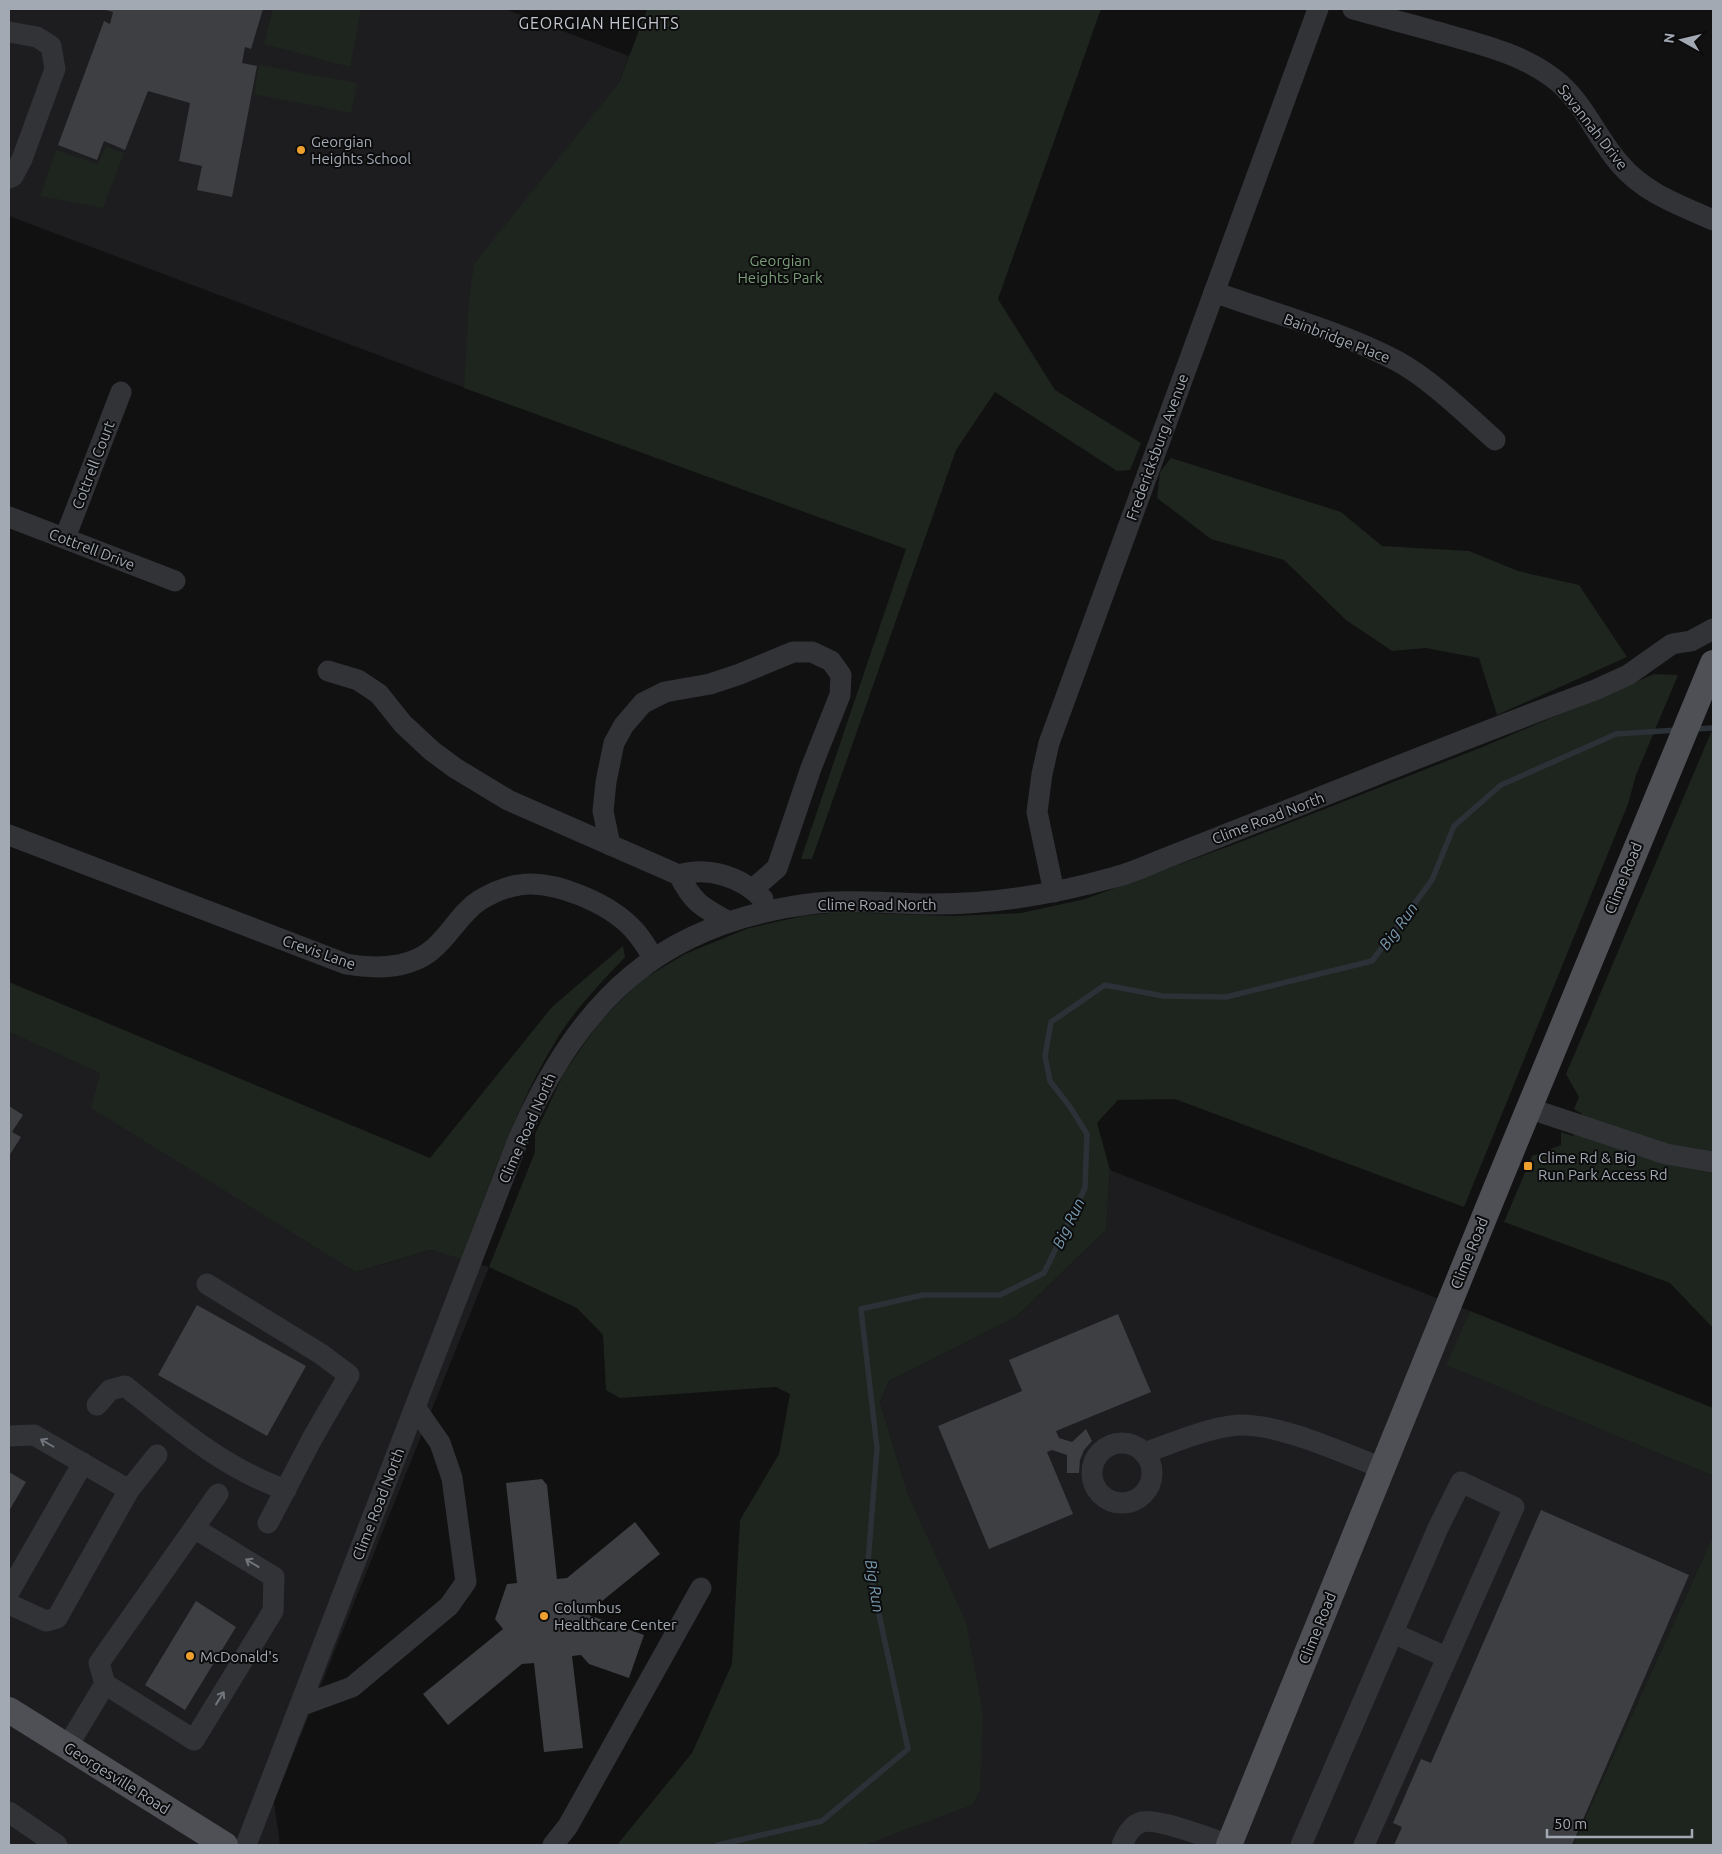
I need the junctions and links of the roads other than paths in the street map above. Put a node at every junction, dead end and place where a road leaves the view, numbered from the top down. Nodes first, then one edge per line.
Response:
1 (1318, 9) edge
2 (1353, 9) edge
3 (9, 32) edge
4 (9, 178) edge
5 (1713, 220) edge
6 (1214, 292) junction
7 (121, 392) dead end
8 (1495, 440) dead end
9 (9, 517) edge
10 (65, 538) junction
11 (175, 581) dead end
12 (1713, 629) edge
13 (1712, 665) edge
14 (328, 671) dead end
15 (9, 835) edge
16 (610, 845) junction
17 (679, 875) junction
18 (753, 889) junction
19 (1054, 892) junction
20 (773, 910) junction
21 (729, 922) junction
22 (653, 957) junction
23 (1528, 1108) junction
24 (1713, 1162) edge
25 (206, 1284) dead end
26 (104, 1398) dead end
27 (416, 1407) junction
28 (9, 1436) edge
29 (1144, 1453) dead end
30 (157, 1455) dead end
31 (83, 1464) junction
32 (1382, 1468) junction
33 (129, 1490) junction
34 (286, 1490) junction
35 (218, 1494) dead end
36 (268, 1523) dead end
37 (194, 1528) junction
38 (702, 1588) dead end
39 (9, 1592) edge
40 (9, 1604) edge
41 (1393, 1633) junction
42 (1446, 1657) junction
43 (105, 1684) junction
44 (300, 1706) junction
45 (9, 1710) edge
46 (67, 1747) junction
47 (9, 1812) edge
48 (57, 1845) edge
49 (225, 1845) edge
50 (246, 1845) edge
51 (553, 1845) edge
52 (1122, 1845) edge
53 (1229, 1845) edge
54 (1301, 1845) edge
55 (1364, 1845) edge

1 - 6 street, Fredericksburg Avenue
2 - 5 street, Savannah Drive
3 - 4 street
6 - 8 street, Bainbridge Place
6 - 19 street, Fredericksburg Avenue
7 - 10 street, Cottrell Court
9 - 10 street, Cottrell Drive
10 - 11 street, Cottrell Drive
12 - 19 street, Clime Road North
13 - 23 main road, Clime Road
14 - 16 street
15 - 22 street, Crevis Lane
16 - 17 street
16 - 18 street
17 - 18 street
17 - 21 street
18 - 20 street
19 - 20 street, Clime Road North
20 - 21 street, Clime Road North
21 - 22 street, Clime Road North
22 - 27 street, Clime Road North
23 - 24 street
23 - 32 main road, Clime Road
25 - 34 street
26 - 34 street
27 - 44 street, Clime Road North
27 - 44 street
31 -> 28 street
29 - 32 street
30 - 33 street
31 - 33 street
31 - 39 street
32 - 53 main road, Clime Road
33 - 40 street
34 - 36 street
35 - 37 street
37 - 43 street
43 -> 37 street
38 - 51 street
41 - 42 street
41 - 42 street
41 - 54 street
42 - 55 street
43 - 46 street
44 - 50 street, Clime Road North
45 - 46 main road, Georgesville Road
46 - 49 main road, Georgesville Road
47 - 48 street
52 - 53 street

